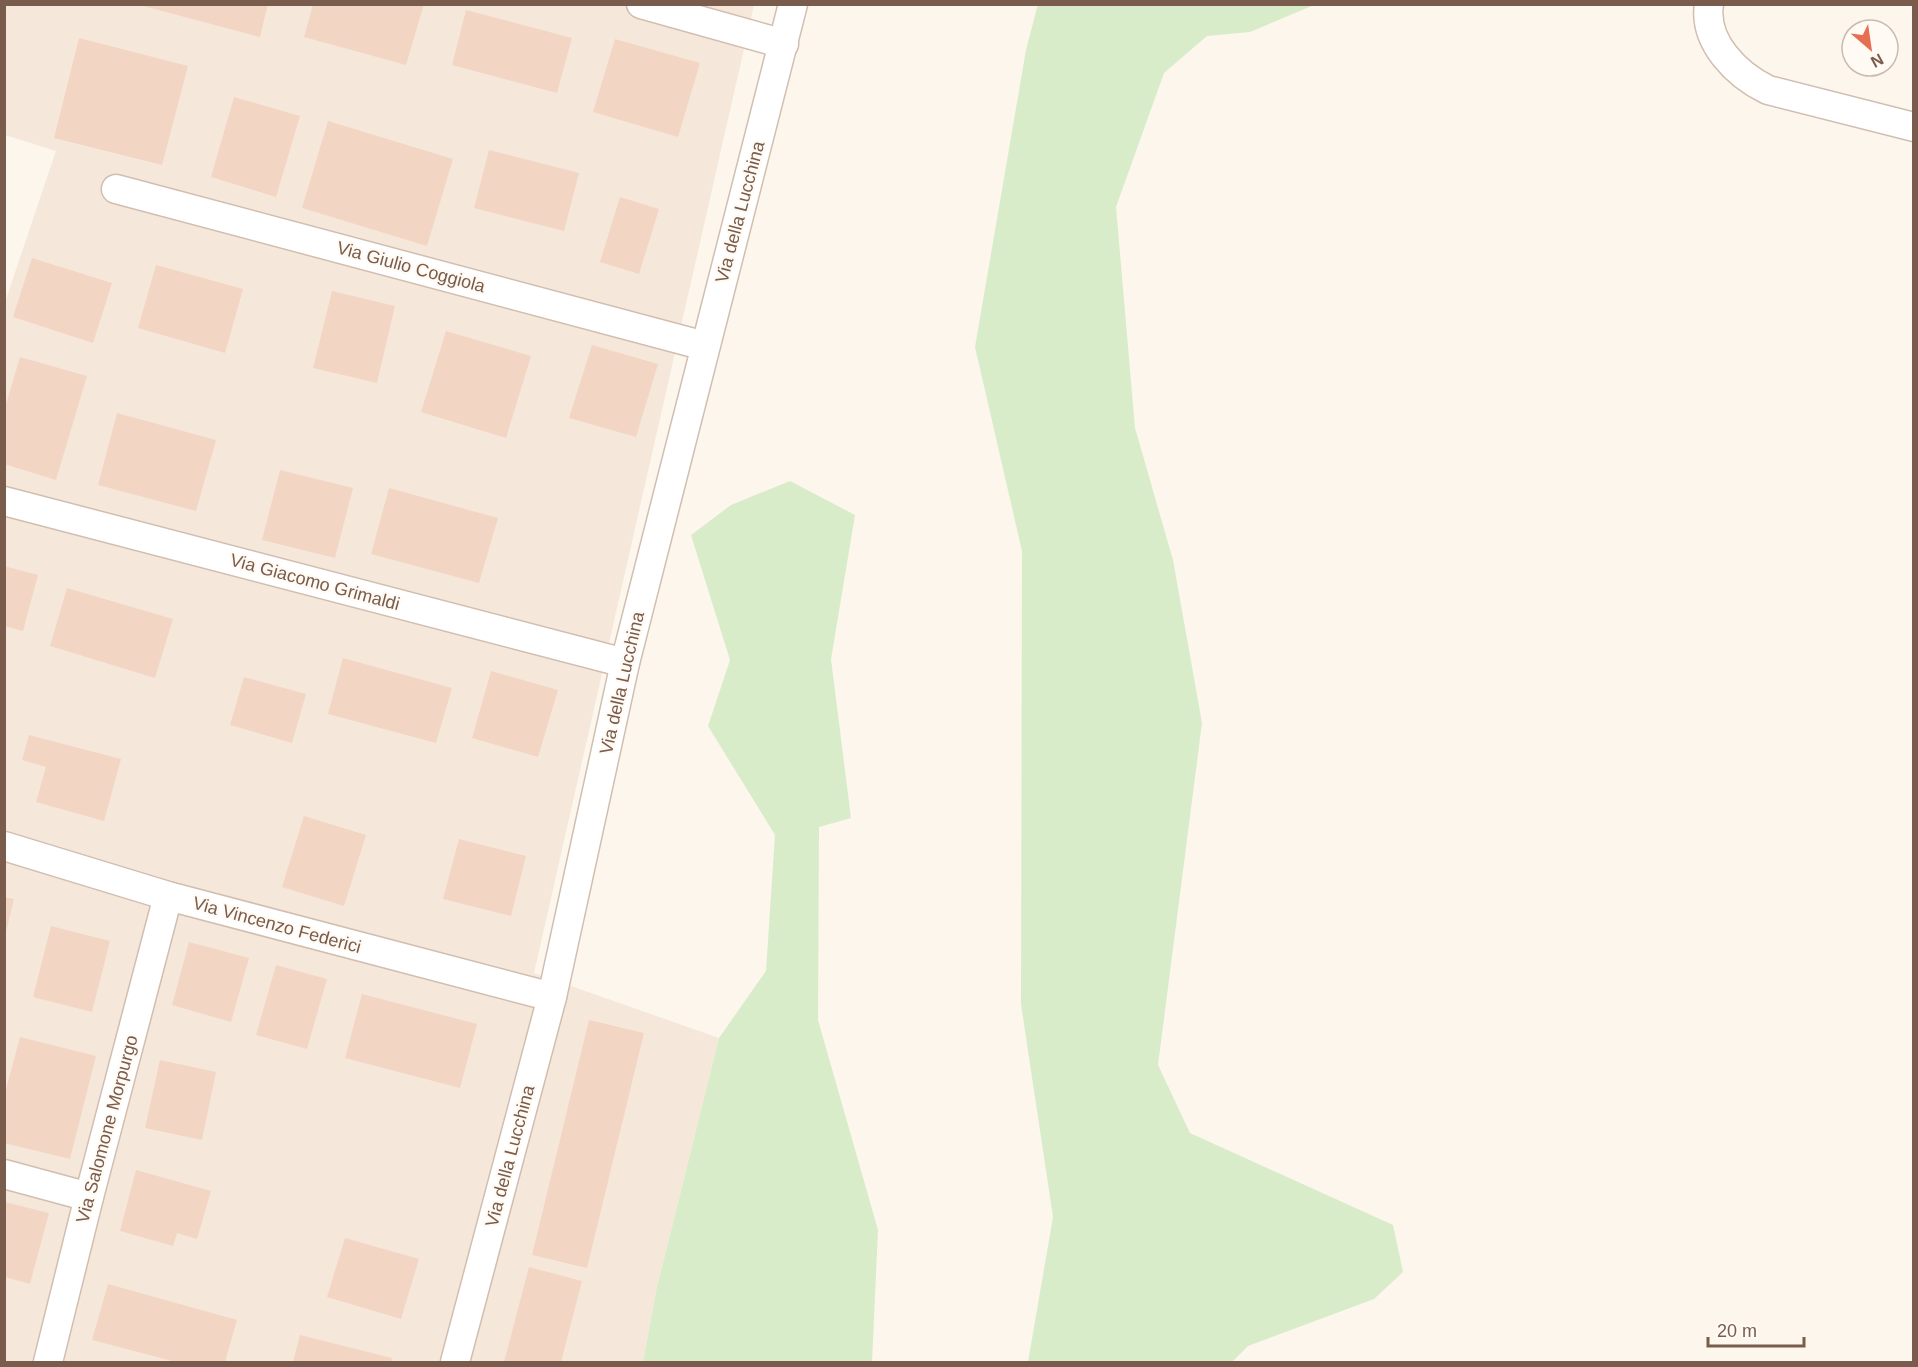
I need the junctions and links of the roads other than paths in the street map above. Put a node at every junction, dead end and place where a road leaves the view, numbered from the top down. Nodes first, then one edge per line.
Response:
1 (641, 4) edge
2 (793, 4) edge
3 (1709, 4) edge
4 (784, 44) junction
5 (1914, 127) edge
6 (116, 189) dead end
7 (705, 346) junction
8 (4, 501) edge
9 (625, 663) junction
10 (4, 846) edge
11 (168, 896) junction
12 (552, 997) junction
13 (4, 1174) edge
14 (89, 1197) junction
15 (48, 1362) edge
16 (455, 1362) edge

1 - 4 street
2 - 4 street, Via della Lucchina
3 - 5 street
4 - 7 street, Via della Lucchina
6 - 7 street, Via Giulio Coggiola
7 - 9 street, Via della Lucchina
8 - 9 street, Via Giacomo Grimaldi
9 - 12 street, Via della Lucchina
10 - 11 street, Via Vincenzo Federici
11 - 12 street, Via Vincenzo Federici
11 - 14 street, Via Salomone Morpurgo
12 - 16 street, Via della Lucchina
13 - 14 street
14 - 15 street, Via Salomone Morpurgo

